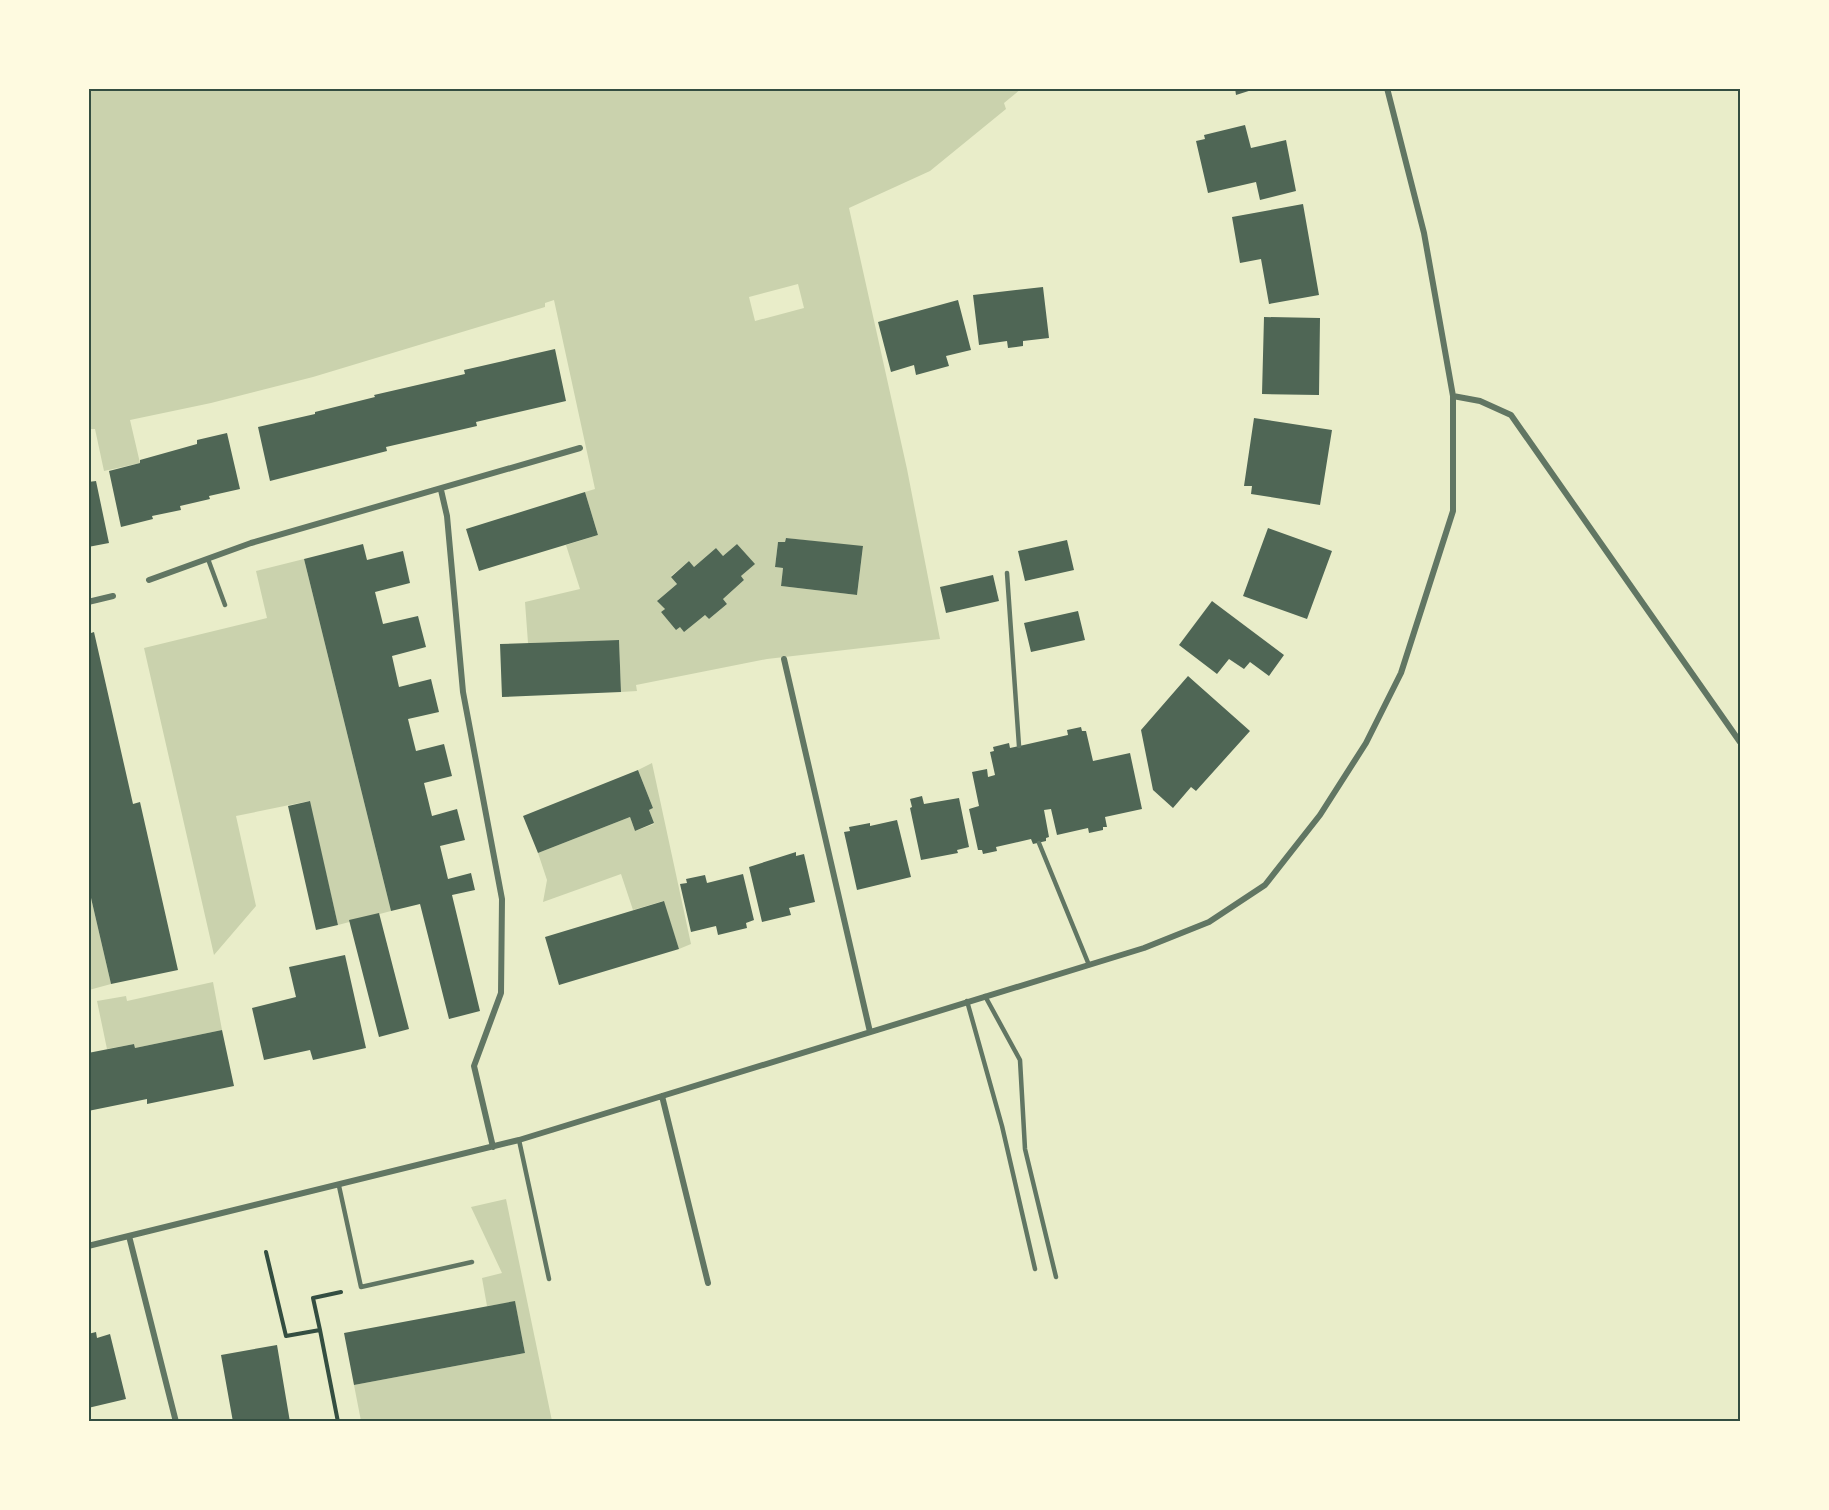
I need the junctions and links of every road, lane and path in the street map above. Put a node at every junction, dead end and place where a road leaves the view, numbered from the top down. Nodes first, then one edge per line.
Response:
1 (1387, 88) edge
2 (1453, 396) junction
3 (580, 448) dead end
4 (441, 490) junction
5 (208, 559) junction
6 (1007, 573) dead end
7 (149, 580) dead end
8 (113, 596) dead end
9 (88, 602) edge
10 (225, 605) dead end
11 (784, 659) dead end
12 (1740, 742) edge
13 (1019, 746) dead end
14 (1039, 843) dead end
15 (1089, 965) junction
16 (985, 996) junction
17 (967, 1001) junction
18 (870, 1032) junction
19 (662, 1096) junction
20 (519, 1140) junction
21 (493, 1147) junction
22 (339, 1186) junction
23 (129, 1236) junction
24 (88, 1246) edge
25 (266, 1252) dead end
26 (472, 1262) dead end
27 (1035, 1269) dead end
28 (1056, 1277) dead end
29 (549, 1279) dead end
30 (708, 1283) dead end
31 (339, 1292) dead end
32 (321, 1330) junction
33 (176, 1422) edge
34 (338, 1422) edge

1 - 2 street
2 - 12 street
2 - 15 street
3 - 4 street
4 - 5 street
4 - 21 street
5 - 7 street
5 - 10 lane
6 - 13 lane
8 - 9 street
11 - 18 street
14 - 15 lane
15 - 16 street
16 - 17 street
16 - 28 lane
17 - 18 street
17 - 27 lane
18 - 19 street
19 - 20 street
19 - 30 street
20 - 21 street
20 - 29 lane
21 - 22 street
22 - 23 street
22 - 26 lane
23 - 24 street
23 - 33 street
25 - 32 path
31 - 32 path
32 - 34 path

